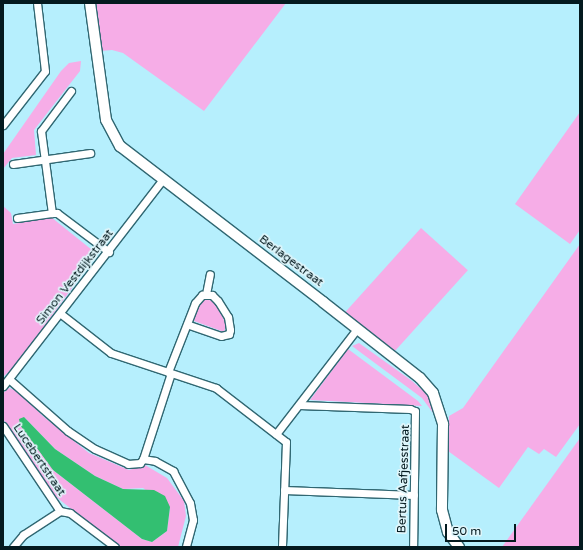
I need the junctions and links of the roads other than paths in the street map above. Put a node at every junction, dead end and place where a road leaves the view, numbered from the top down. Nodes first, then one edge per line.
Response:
1 (37, 3) edge
2 (90, 3) edge
3 (71, 91) dead end
4 (3, 125) edge
5 (90, 153) dead end
6 (45, 159) junction
7 (13, 164) dead end
8 (162, 180) junction
9 (52, 213) junction
10 (17, 218) dead end
11 (108, 252) junction
12 (210, 274) dead end
13 (206, 294) junction
14 (61, 314) junction
15 (187, 324) junction
16 (357, 329) junction
17 (169, 372) junction
18 (10, 380) junction
19 (3, 386) edge
20 (298, 405) junction
21 (3, 426) edge
22 (276, 434) junction
23 (143, 459) junction
24 (284, 490) junction
25 (414, 495) junction
26 (60, 511) junction
27 (14, 547) edge
28 (115, 547) edge
29 (186, 547) edge
30 (282, 547) edge
31 (412, 547) edge
32 (459, 547) edge

1 - 4 street
2 - 8 street, Berlagestraat
3 - 6 street
5 - 6 street
6 - 7 street
6 - 9 street
8 - 11 street, Simon Vestdijkstraat
8 - 16 street, Berlagestraat
9 - 10 street
9 - 11 street
11 - 14 street, Simon Vestdijkstraat
12 - 13 street
13 - 15 street
13 - 15 street
14 - 17 street
14 - 18 street, Simon Vestdijkstraat
15 - 17 street
16 - 20 street
16 - 32 street, Berlagestraat
17 - 22 street
17 - 23 street
18 - 19 street, Simon Vestdijkstraat
18 - 23 street
20 - 22 street
20 - 25 street, Bertus Aafjesstraat
21 - 26 street, Lucebertstraat
22 - 24 street
23 - 29 street
24 - 25 street
24 - 30 street
25 - 31 street, Bertus Aafjesstraat
26 - 27 street
26 - 28 street, Lucebertstraat

